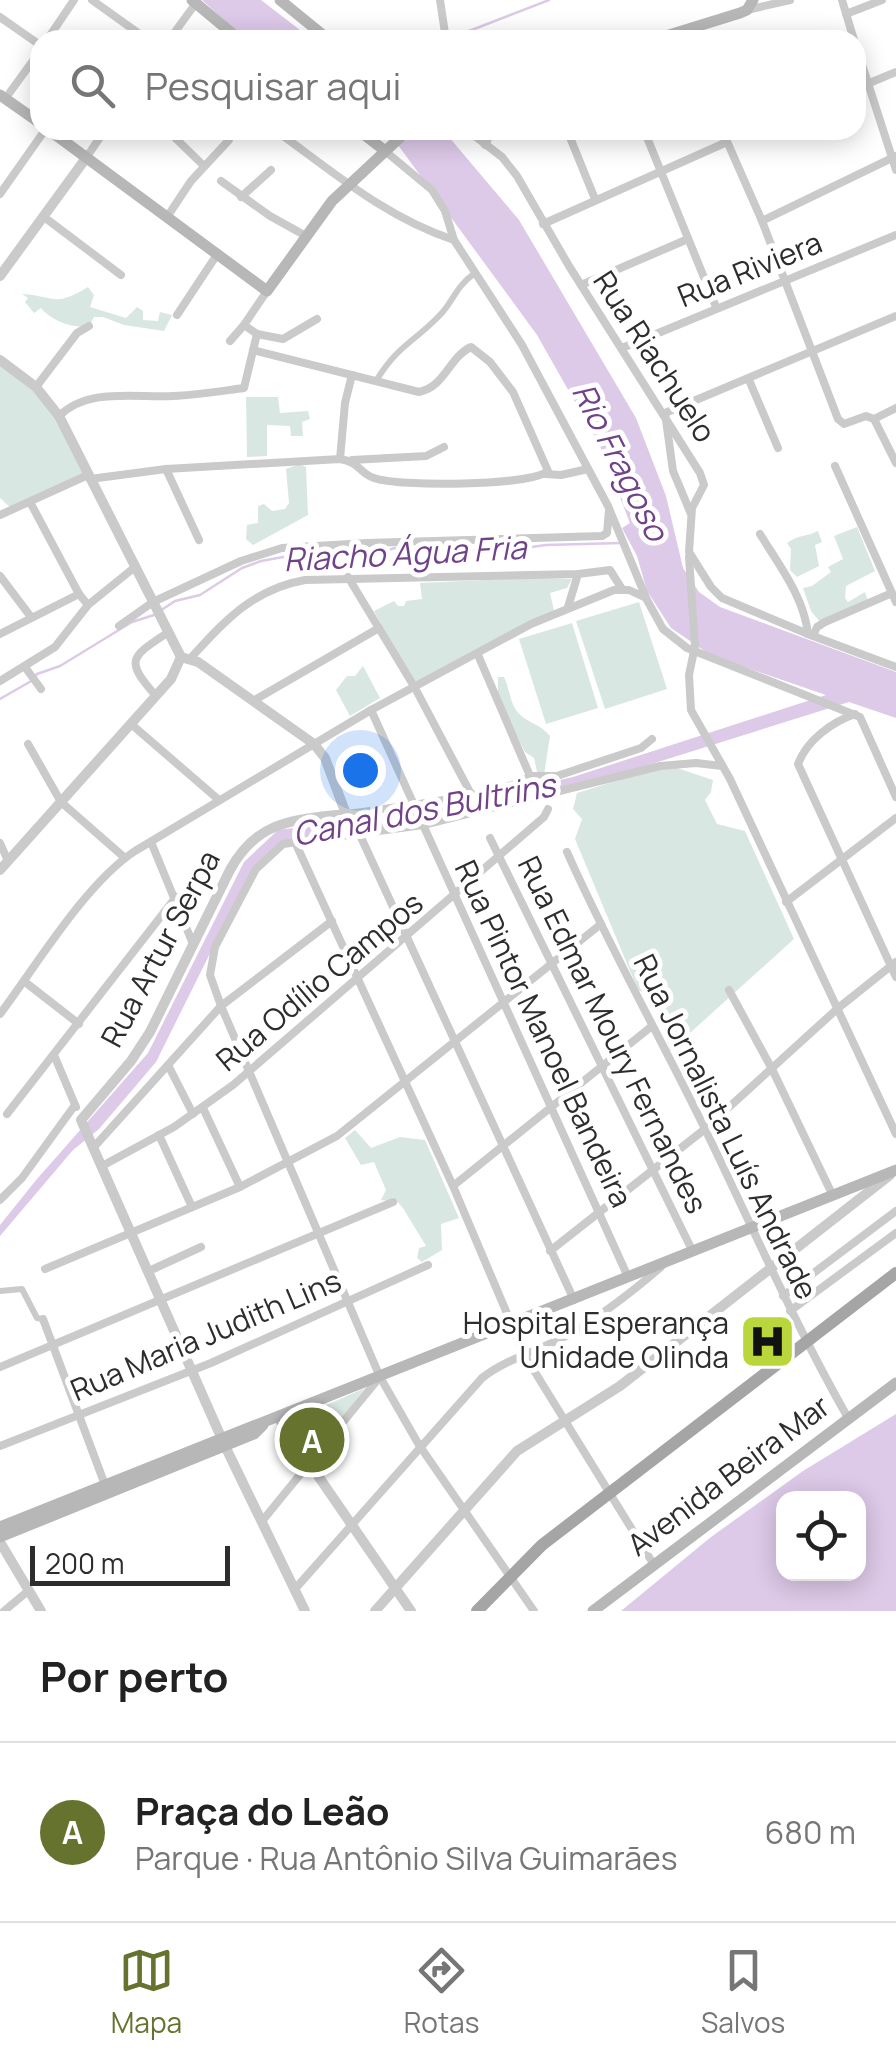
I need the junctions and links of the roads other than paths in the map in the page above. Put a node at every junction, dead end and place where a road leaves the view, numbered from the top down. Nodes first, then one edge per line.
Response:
1 (74, 0) edge
2 (92, 0) edge
3 (280, 0) edge
4 (441, 0) edge
5 (790, 0) edge
6 (842, 0) edge
7 (882, 0) edge
8 (194, 2) edge
9 (744, 6) edge
10 (846, 14) junction
11 (0, 18) edge
12 (54, 30) edge
13 (134, 30) edge
14 (176, 30) edge
15 (228, 30) edge
16 (317, 30) edge
17 (445, 30) edge
18 (694, 30) edge
19 (851, 30) edge
20 (30, 40) edge
21 (30, 61) edge
22 (896, 72) edge
23 (866, 81) edge
24 (867, 84) junction
25 (3, 97) edge
26 (30, 117) edge
27 (40, 140) edge
28 (61, 140) edge
29 (98, 140) edge
30 (177, 140) edge
31 (229, 140) edge
32 (288, 140) edge
33 (374, 140) edge
34 (396, 140) edge
35 (479, 140) edge
36 (487, 140) edge
37 (571, 140) edge
38 (648, 140) edge
39 (727, 142) joint
40 (485, 145) junction
41 (387, 148) junction
42 (894, 157) edge
43 (86, 158) junction
44 (204, 166) junction
45 (271, 170) dead end
46 (896, 170) edge
47 (660, 171) junction
48 (221, 181) dead end
49 (347, 184) junction
50 (0, 194) edge
51 (241, 197) junction
52 (595, 199) junction
53 (166, 216) junction
54 (44, 217) junction
55 (762, 220) junction
56 (543, 224) junction
57 (896, 235) edge
58 (306, 236) junction
59 (688, 239) junction
60 (454, 240) junction
61 (218, 253) junction
62 (4, 261) edge
63 (475, 272) junction
64 (121, 275) dead end
65 (0, 276) edge
66 (784, 278) junction
67 (581, 284) junction
68 (267, 291) junction
69 (716, 307) junction
70 (177, 315) dead end
71 (896, 316) edge
72 (317, 319) dead end
73 (244, 325) junction
74 (89, 326) dead end
75 (257, 334) junction
76 (230, 341) dead end
77 (622, 348) junction
78 (252, 350) junction
79 (813, 350) junction
80 (0, 360) edge
81 (352, 375) junction
82 (376, 380) junction
83 (748, 380) junction
84 (36, 387) junction
85 (892, 410) edge
86 (665, 413) junction
87 (59, 416) junction
88 (874, 420) junction
89 (444, 447) dead end
90 (778, 448) dead end
91 (344, 460) junction
92 (896, 463) edge
93 (835, 466) dead end
94 (166, 469) junction
95 (588, 469) junction
96 (546, 474) junction
97 (89, 477) junction
98 (1, 501) edge
99 (30, 502) junction
100 (608, 506) junction
101 (4, 512) edge
102 (691, 514) junction
103 (760, 534) dead end
104 (200, 540) dead end
105 (689, 552) junction
106 (135, 568) junction
107 (578, 574) junction
108 (0, 576) edge
109 (348, 577) junction
110 (622, 589) junction
111 (892, 592) junction
112 (79, 594) junction
113 (647, 600) junction
114 (896, 602) edge
115 (153, 603) junction
116 (88, 604) junction
117 (568, 608) junction
118 (31, 617) junction
119 (119, 626) dead end
120 (379, 628) junction
121 (168, 633) junction
122 (0, 634) edge
123 (811, 635) junction
124 (695, 648) junction
125 (478, 655) junction
126 (185, 658) junction
127 (896, 667) edge
128 (30, 674) junction
129 (0, 682) edge
130 (415, 688) junction
131 (41, 690) dead end
132 (156, 696) junction
133 (253, 701) junction
134 (371, 710) junction
135 (856, 714) junction
136 (131, 724) junction
137 (652, 739) dead end
138 (28, 744) dead end
139 (314, 744) junction
140 (722, 766) junction
141 (530, 776) junction
142 (471, 794) junction
143 (896, 798) edge
144 (218, 800) junction
145 (61, 802) junction
146 (416, 808) junction
147 (548, 809) dead end
148 (346, 814) junction
149 (896, 818) edge
150 (422, 824) junction
151 (359, 833) junction
152 (490, 838) dead end
153 (151, 842) junction
154 (295, 842) junction
155 (0, 843) edge
156 (567, 852) dead end
157 (500, 856) junction
158 (125, 858) junction
159 (841, 860) junction
160 (8, 861) junction
161 (0, 870) edge
162 (455, 896) junction
163 (176, 897) junction
164 (786, 902) junction
165 (332, 921) junction
166 (600, 924) junction
167 (406, 938) junction
168 (194, 946) junction
169 (552, 962) junction
170 (893, 964) edge
171 (896, 977) edge
172 (357, 978) junction
173 (25, 982) junction
174 (730, 990) dead end
175 (503, 1004) junction
176 (220, 1006) junction
177 (837, 1010) junction
178 (0, 1014) edge
179 (79, 1024) junction
180 (652, 1026) junction
181 (455, 1042) junction
182 (54, 1055) junction
183 (168, 1064) junction
184 (604, 1067) junction
185 (772, 1069) junction
186 (248, 1072) junction
187 (406, 1083) junction
188 (896, 1104) edge
189 (75, 1105) junction
190 (552, 1107) junction
191 (203, 1108) junction
192 (886, 1112) junction
193 (7, 1114) dead end
194 (193, 1114) junction
195 (82, 1122) junction
196 (706, 1129) junction
197 (896, 1134) edge
198 (160, 1136) junction
199 (92, 1144) junction
200 (501, 1146) junction
201 (289, 1162) junction
202 (102, 1166) junction
203 (654, 1169) junction
204 (896, 1170) edge
205 (240, 1186) junction
206 (452, 1186) junction
207 (833, 1196) junction
208 (0, 1200) edge
209 (393, 1202) dead end
210 (192, 1207) junction
211 (896, 1210) edge
212 (600, 1214) junction
213 (751, 1228) junction
214 (318, 1233) junction
215 (896, 1233) edge
216 (132, 1234) junction
217 (202, 1248) dead end
218 (550, 1252) junction
219 (693, 1252) junction
220 (428, 1264) dead end
221 (661, 1266) junction
222 (44, 1269) dead end
223 (149, 1271) junction
224 (771, 1271) junction
225 (896, 1273) edge
226 (628, 1277) junction
227 (0, 1290) edge
228 (783, 1296) junction
229 (163, 1300) junction
230 (574, 1300) junction
231 (346, 1301) junction
232 (790, 1312) junction
233 (43, 1319) joint
234 (512, 1325) junction
235 (805, 1342) junction
236 (53, 1345) junction
237 (525, 1356) junction
238 (0, 1368) edge
239 (194, 1370) junction
240 (380, 1377) junction
241 (896, 1383) edge
242 (79, 1414) junction
243 (279, 1418) junction
244 (848, 1418) junction
245 (565, 1421) junction
246 (223, 1442) junction
247 (419, 1445) junction
248 (0, 1446) edge
249 (310, 1464) junction
250 (105, 1485) junction
251 (610, 1494) junction
252 (464, 1508) junction
253 (263, 1520) junction
254 (351, 1526) junction
255 (0, 1527) edge
256 (0, 1540) edge
257 (654, 1565) junction
258 (509, 1575) junction
259 (395, 1588) junction
260 (295, 1589) junction
261 (28, 1591) junction
262 (4, 1611) edge
263 (41, 1611) edge
264 (305, 1611) edge
265 (374, 1611) edge
266 (410, 1611) edge
267 (477, 1611) edge
268 (534, 1611) edge
269 (594, 1611) edge

1 - 12 street
2 - 13 street
3 - 16 main road
4 - 17 street
5 - 9 street
6 - 10 street
7 - 10 street
8 - 14 street
8 - 15 main road
9 - 18 main road
10 - 19 street
11 - 20 street
21 - 25 street
22 - 24 street
23 - 24 street
24 - 42 street
25 - 26 main road
27 - 50 street
28 - 43 main road
29 - 43 street
30 - 44 street
31 - 44 street
32 - 49 street
33 - 41 main road
34 - 41 main road
35 - 40 street, Rua Riachuelo
36 - 40 street
37 - 52 street
38 - 47 street
39 - 47 street
39 - 55 street
40 - 56 street, Rua Riachuelo
41 - 49 main road
41 - 60 street
42 - 46 street
42 - 55 street
43 - 53 main road
43 - 54 street
44 - 53 street
45 - 51 street
47 - 52 street
47 - 59 street
48 - 51 street
49 - 58 main road
49 - 60 street
51 - 58 street
52 - 56 street
53 - 61 main road
54 - 62 street
54 - 64 street
55 - 66 street
56 - 67 street, Rua Riachuelo
57 - 66 street, Rua Riviera
58 - 68 main road
59 - 67 street
59 - 69 street
60 - 63 street
61 - 68 main road
61 - 70 street
62 - 65 street
63 - 82 street
63 - 95 street
66 - 69 street, Rua Riviera
66 - 79 street
67 - 77 street, Rua Riachuelo
68 - 73 street
69 - 77 street, Rua Riviera
71 - 79 street
72 - 75 street
73 - 75 street
73 - 76 street
74 - 84 street
75 - 78 street
77 - 86 street, Rua Riachuelo
78 - 81 street
78 - 87 street
79 - 83 street
79 - 88 street
80 - 84 street
81 - 82 street
81 - 91 street
82 - 96 street
83 - 86 street
83 - 90 street
84 - 87 street
85 - 88 street
86 - 102 street
86 - 102 street, Rua Riachuelo
87 - 97 street
88 - 92 street
89 - 91 street
91 - 94 street
91 - 96 street
93 - 111 street
94 - 97 street
94 - 104 street
95 - 96 street
95 - 100 street
97 - 99 street
97 - 106 street
98 - 101 street
99 - 101 street
99 - 112 street
100 - 113 street
100 - 115 street
102 - 105 street, Rua Riachuelo
103 - 123 street
105 - 123 street
105 - 124 street, Rua Riachuelo
106 - 115 street
106 - 116 street
107 - 109 street
107 - 110 street
107 - 117 street
108 - 118 street
109 - 120 street
109 - 126 street
110 - 113 street
110 - 117 street
111 - 114 street
111 - 123 street
112 - 116 street
112 - 118 street
113 - 124 street
115 - 119 street
115 - 121 street
116 - 128 street
117 - 125 street
118 - 122 street
120 - 130 street
120 - 133 street
121 - 126 street
121 - 132 street
123 - 127 street
124 - 135 street
124 - 140 street, Rua Riachuelo
125 - 130 street
125 - 141 street
126 - 132 street
126 - 133 street
128 - 129 street
128 - 131 street
130 - 134 street
130 - 142 street
132 - 136 street
133 - 139 street
134 - 139 street
134 - 146 street, Rua Pintor Manoel Bandeira
135 - 143 street
135 - 159 street
136 - 144 street
136 - 145 street
137 - 141 street, Rua Artur Serpa
138 - 145 street
139 - 144 street
139 - 148 street
140 - 150 street
140 - 164 street
141 - 142 street, Rua Artur Serpa
142 - 146 street, Rua Artur Serpa
144 - 153 street
145 - 158 street
145 - 160 street
146 - 148 street, Rua Artur Serpa
146 - 150 street, Rua Pintor Manoel Bandeira
147 - 157 street, Rua Odílio Campos
148 - 168 street, Rua Artur Serpa
149 - 159 street
150 - 151 street
150 - 162 street, Rua Pintor Manoel Bandeira
151 - 154 street
151 - 167 street
152 - 157 street, Rua Edmar Moury Fernandes
153 - 158 street
153 - 163 street
154 - 165 street
154 - 176 street
155 - 160 street
156 - 166 street, Rua Jornalista Luís Andrade
157 - 162 street, Rua Odílio Campos
157 - 169 street, Rua Edmar Moury Fernandes
158 - 173 street
159 - 164 street
159 - 170 street
160 - 161 street
162 - 167 street, Rua Odílio Campos
162 - 175 street, Rua Pintor Manoel Bandeira
163 - 168 street
163 - 179 street
164 - 177 street
165 - 172 street
165 - 176 street
166 - 169 street
166 - 180 street, Rua Jornalista Luís Andrade
167 - 172 street, Rua Odílio Campos
167 - 181 street
168 - 195 street, Rua Artur Serpa
169 - 175 street
169 - 184 street, Rua Edmar Moury Fernandes
170 - 171 street
170 - 177 street
172 - 186 street, Rua Odílio Campos
172 - 187 street
173 - 178 street
173 - 179 street
174 - 185 street
175 - 181 street
175 - 190 street, Rua Pintor Manoel Bandeira
176 - 183 street
176 - 186 street
177 - 185 street
177 - 192 street
179 - 182 street
180 - 184 street
180 - 196 street, Rua Jornalista Luís Andrade
181 - 187 street
181 - 200 street
182 - 189 street
182 - 193 street
183 - 194 street
183 - 199 street
184 - 190 street
184 - 203 street, Rua Edmar Moury Fernandes
185 - 196 street
185 - 207 street
186 - 191 street, Rua Odílio Campos
186 - 201 street
187 - 201 street
187 - 206 street
188 - 192 street
189 - 195 street
189 - 208 street
190 - 200 street
190 - 212 street, Rua Pintor Manoel Bandeira
191 - 194 street, Rua Odílio Campos
191 - 205 street
192 - 197 street
194 - 198 street, Rua Odílio Campos
195 - 199 street
196 - 203 street
196 - 213 street, Rua Jornalista Luís Andrade
198 - 202 street, Rua Odílio Campos
198 - 210 street
199 - 202 street
200 - 206 street
200 - 218 street
201 - 205 street
201 - 214 street
202 - 216 street
203 - 212 street
203 - 219 street, Rua Edmar Moury Fernandes
204 - 207 main road
204 - 224 street
205 - 210 street
206 - 234 street
207 - 213 main road
209 - 214 street
210 - 216 street
211 - 228 street
212 - 218 street
212 - 226 street, Rua Pintor Manoel Bandeira
213 - 219 main road
213 - 224 street, Rua Jornalista Luís Andrade
214 - 229 street
214 - 231 street
215 - 232 street
216 - 222 street
216 - 223 street
217 - 223 street
218 - 230 street
219 - 221 main road
220 - 231 street, Rua Maria Judith Lins
221 - 226 main road
221 - 237 street
223 - 229 street
224 - 228 street, Rua Jornalista Luís Andrade
224 - 245 street
225 - 235 main road
226 - 230 main road
227 - 233 street
228 - 232 street, Rua Jornalista Luís Andrade
229 - 236 street
229 - 239 street
230 - 234 main road
231 - 239 street, Rua Maria Judith Lins
231 - 240 street
232 - 235 street, Rua Jornalista Luís Andrade
233 - 236 street
234 - 237 street
234 - 240 main road
235 - 244 street, Rua Jornalista Luís Andrade
235 - 251 main road
236 - 238 street
236 - 242 street
237 - 245 street
237 - 247 street
239 - 242 street, Rua Maria Judith Lins
239 - 246 street
240 - 243 main road
240 - 247 street
240 - 249 street
241 - 244 main road, Avenida Beira Mar
242 - 248 street, Rua Maria Judith Lins
242 - 250 street
243 - 246 main road
243 - 249 street
244 - 257 main road, Avenida Beira Mar
245 - 251 street
245 - 252 street
246 - 250 main road
246 - 253 street
246 - 256 main road
247 - 252 street
247 - 254 street
249 - 253 street
249 - 254 street
250 - 255 main road
251 - 257 street
251 - 258 main road
252 - 258 street
252 - 259 street
253 - 260 street
254 - 259 street
254 - 260 street
256 - 261 street
257 - 269 main road, Avenida Beira Mar
258 - 267 main road
258 - 268 street
259 - 265 street
259 - 266 street
260 - 264 street
261 - 262 street
261 - 263 street

